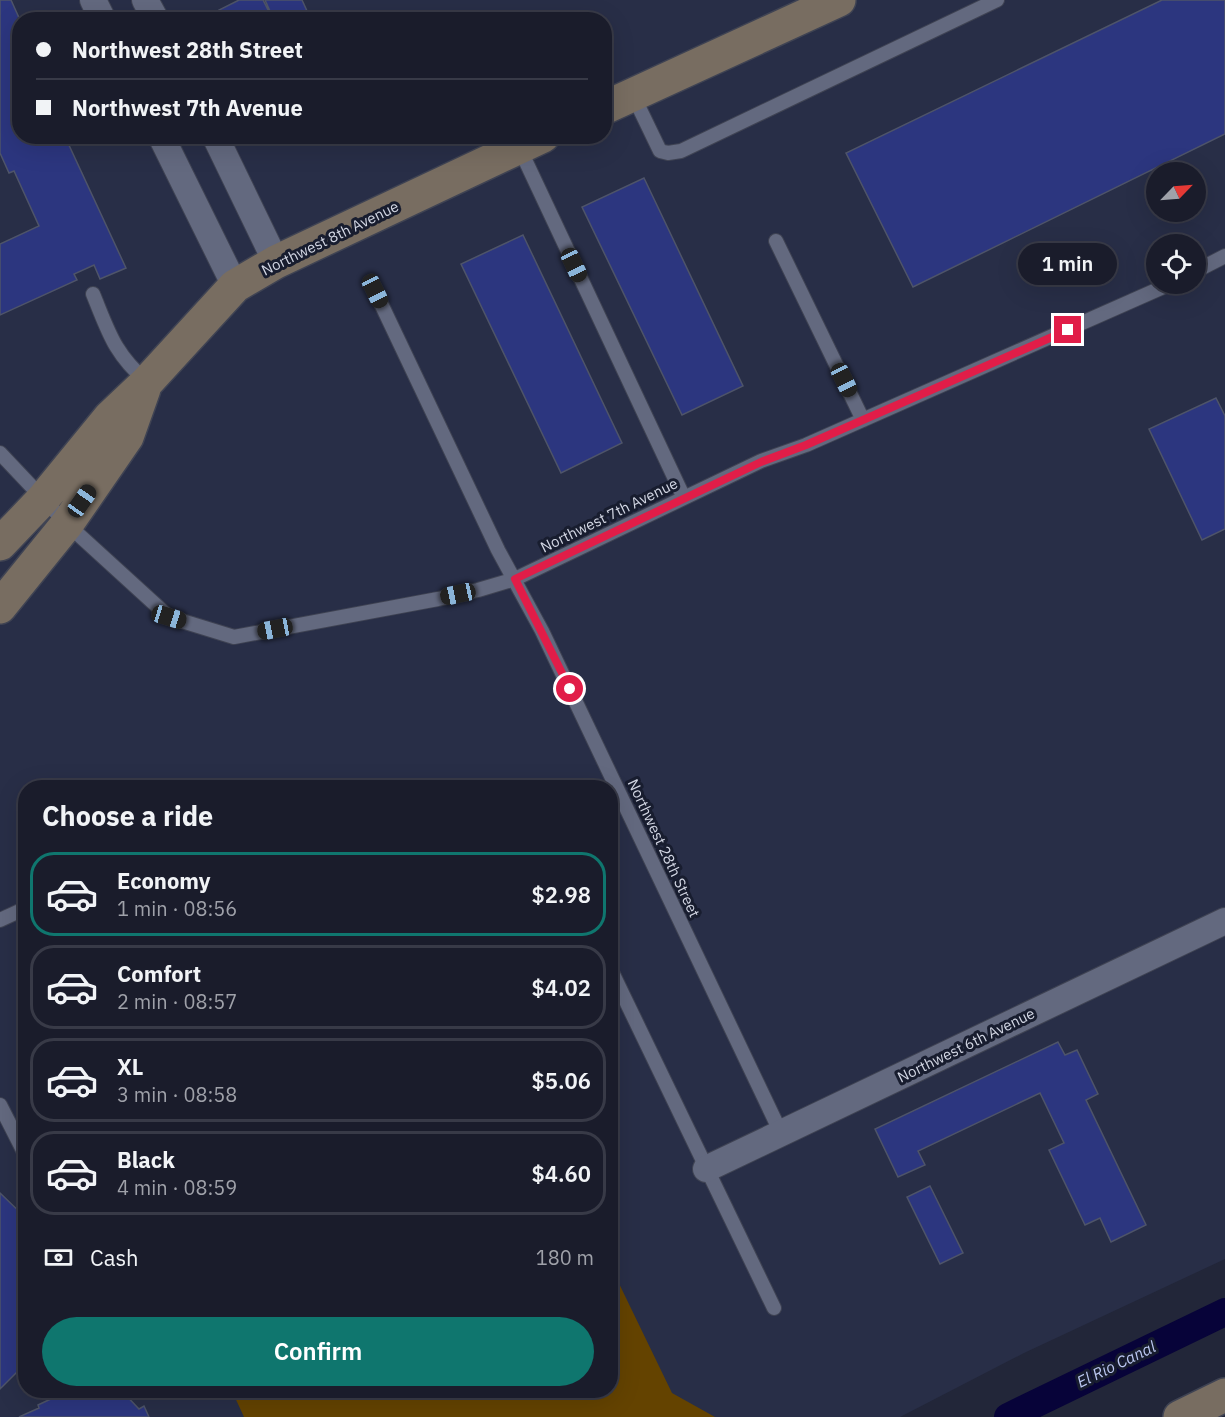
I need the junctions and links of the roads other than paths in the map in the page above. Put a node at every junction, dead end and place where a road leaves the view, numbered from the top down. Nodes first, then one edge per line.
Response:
1 (839, 0) edge
2 (997, 0) edge
3 (619, 102) edge
4 (164, 144) edge
5 (218, 144) edge
6 (527, 144) edge
7 (532, 144) edge
8 (776, 241) dead end
9 (1225, 256) edge
10 (276, 262) junction
11 (1206, 266) edge
12 (235, 286) junction
13 (375, 291) dead end
14 (93, 294) dead end
15 (1147, 294) edge
16 (147, 382) junction
17 (863, 420) junction
18 (0, 453) edge
19 (684, 498) junction
20 (43, 499) junction
21 (67, 524) junction
22 (0, 544) edge
23 (515, 579) junction
24 (0, 607) edge
25 (613, 780) edge
26 (618, 791) edge
27 (18, 912) edge
28 (0, 920) edge
29 (1225, 921) edge
30 (618, 985) edge
31 (0, 1105) edge
32 (781, 1133) junction
33 (18, 1140) edge
34 (706, 1169) junction
35 (774, 1308) dead end
36 (1225, 1395) edge
37 (1180, 1417) edge

1 - 3 street
2 - 3 lane
4 - 12 street
5 - 10 street
6 - 10 street, Northwest 8th Avenue
7 - 19 lane
8 - 17 lane
9 - 11 lane
10 - 12 street, Northwest 8th Avenue
12 - 16 street, Northwest 8th Avenue
13 - 23 lane, Northwest 28th Street
14 - 16 lane
15 - 17 lane, Northwest 7th Avenue
16 - 20 street, Northwest 8th Avenue
16 - 21 street, Northwest 8th Avenue
17 - 19 lane, Northwest 7th Avenue
18 - 20 lane, Northwest 7th Avenue
19 - 23 lane, Northwest 7th Avenue
20 - 21 lane, Northwest 7th Avenue
20 - 22 street, Northwest 8th Avenue
21 - 23 lane, Northwest 7th Avenue
21 - 24 street, Northwest 8th Avenue
23 - 25 lane, Northwest 28th Street
26 - 32 lane, Northwest 28th Street
27 - 28 lane
29 - 32 street, Northwest 6th Avenue
30 - 34 lane
31 - 33 lane
32 - 34 street, Northwest 6th Avenue
34 - 35 lane
36 - 37 street

